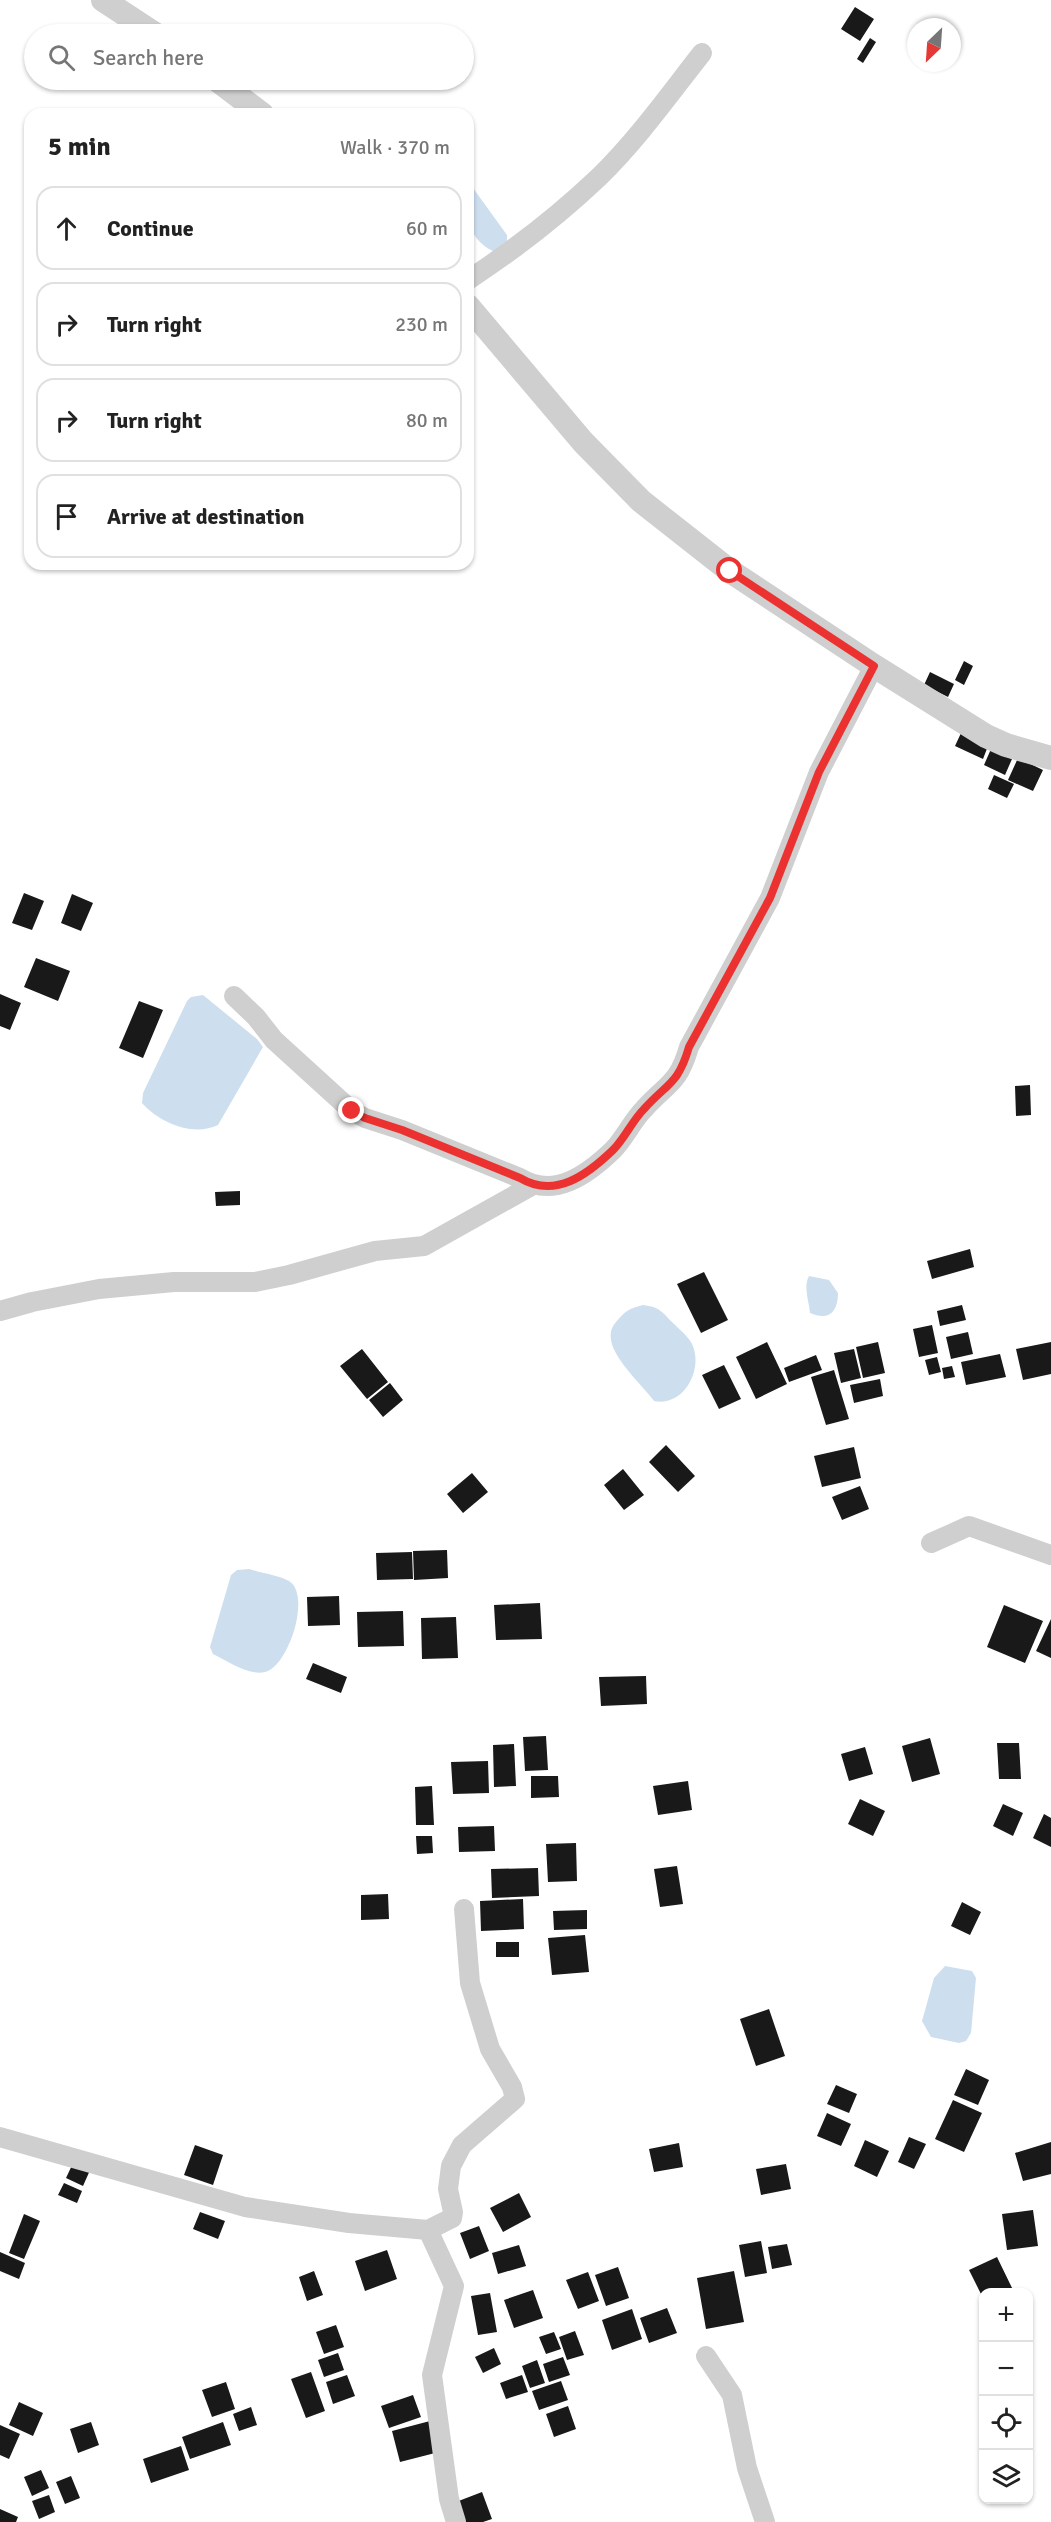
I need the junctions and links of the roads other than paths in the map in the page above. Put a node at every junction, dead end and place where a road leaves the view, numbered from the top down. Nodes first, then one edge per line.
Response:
1 (103, 0) edge
2 (140, 24) edge
3 (702, 53) dead end
4 (230, 90) edge
5 (254, 108) edge
6 (474, 276) edge
7 (474, 313) edge
8 (874, 666) junction
9 (1051, 758) edge
10 (234, 996) dead end
11 (532, 1185) junction
12 (0, 1311) edge
13 (931, 1543) dead end
14 (1051, 1555) edge
15 (464, 1909) dead end
16 (0, 2137) edge
17 (429, 2230) junction
18 (706, 2356) dead end
19 (456, 2522) edge
20 (765, 2522) edge

1 - 2 street
3 - 6 street
4 - 5 street
7 - 8 street
8 - 9 street
8 - 11 street
10 - 11 street
11 - 12 street
13 - 14 street
15 - 17 street
16 - 17 street
17 - 19 street
18 - 20 street

